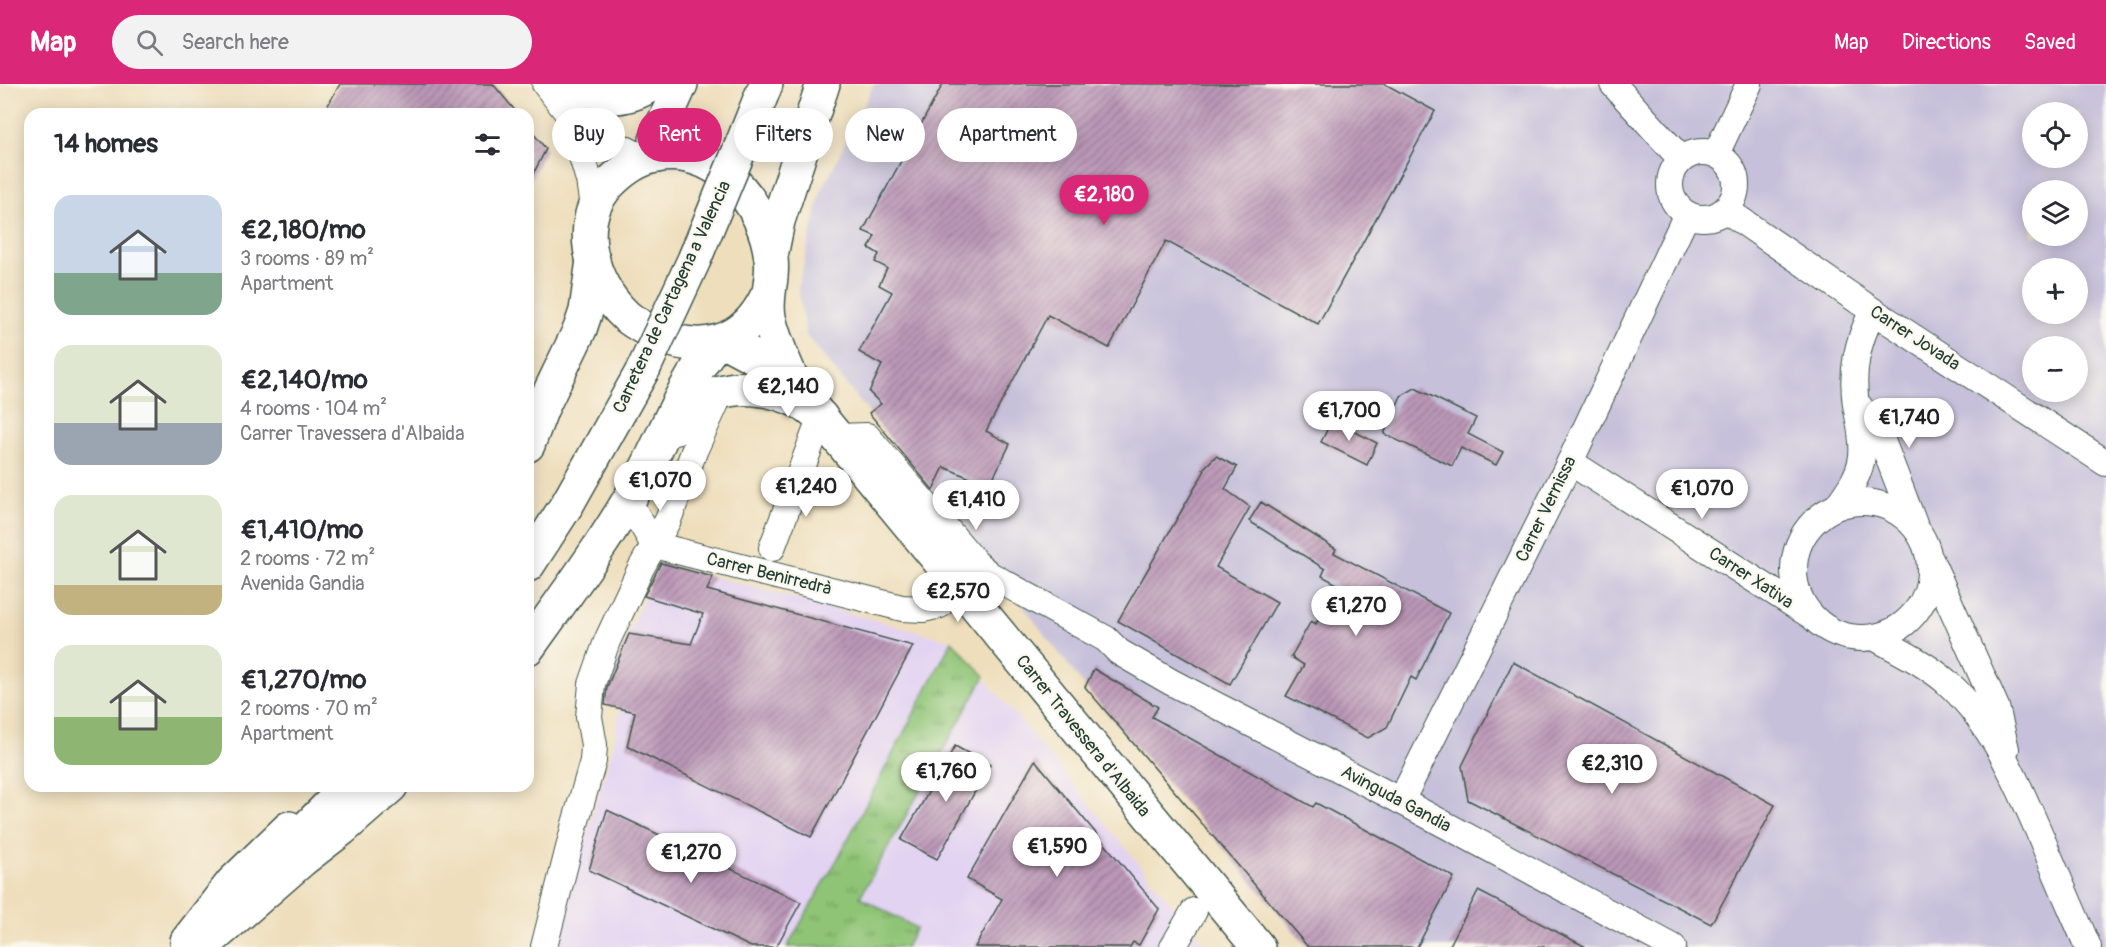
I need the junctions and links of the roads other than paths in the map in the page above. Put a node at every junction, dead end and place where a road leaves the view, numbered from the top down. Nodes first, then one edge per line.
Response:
1 (545, 84) edge
2 (555, 84) edge
3 (652, 84) edge
4 (681, 84) edge
5 (766, 84) edge
6 (823, 84) edge
7 (1613, 84) edge
8 (1749, 84) edge
9 (564, 108) edge
10 (670, 108) edge
11 (1716, 154) junction
12 (1682, 159) junction
13 (584, 162) edge
14 (641, 162) edge
15 (704, 162) edge
16 (593, 207) junction
17 (1726, 210) junction
18 (1688, 214) junction
19 (771, 256) junction
20 (593, 260) junction
21 (767, 296) junction
22 (1873, 311) junction
23 (720, 342) junction
24 (794, 386) junction
25 (1855, 399) junction
26 (716, 403) dead end
27 (829, 427) junction
28 (534, 429) edge
29 (1570, 462) junction
30 (2106, 464) edge
31 (635, 489) junction
32 (1838, 506) junction
33 (1914, 524) junction
34 (654, 545) junction
35 (772, 548) dead end
36 (534, 555) edge
37 (1930, 558) junction
38 (939, 605) dead end
39 (1810, 615) junction
40 (1876, 638) junction
41 (534, 640) edge
42 (2011, 767) junction
43 (324, 792) edge
44 (342, 792) edge
45 (384, 792) edge
46 (1401, 801) junction
47 (1194, 911) dead end
48 (189, 945) edge
49 (544, 947) edge
50 (1173, 947) edge
51 (1258, 947) edge
52 (1672, 947) edge
53 (2088, 947) edge

1 - 9 street
2 - 3 main road
4 - 10 main road
5 - 36 main road, Carretera de Cartagena a Valencia, bridge
6 - 19 main road
7 - 12 street
8 - 11 street
11 - 12 street
11 - 17 street
12 - 18 street
13 - 16 street
14 - 16 main road
15 - 19 main road
16 - 20 main road
17 - 18 street
17 - 22 street, Carrer Jovada
18 - 29 street, Carrer Vernissa
19 - 21 main road
20 - 23 main road
20 - 28 main road
21 - 23 main road
21 - 24 main road, Carrer Travessera d'Albaida
22 - 25 street
22 - 30 street, Carrer Jovada
23 - 24 main road, Carrer Travessera d'Albaida
23 - 31 main road
24 - 27 main road, Carrer Travessera d'Albaida
25 - 32 street
25 - 33 street
26 - 34 street
27 - 31 main road
27 - 35 street
27 - 46 street, Avinguda Gandia
27 - 51 main road, Carrer Travessera d'Albaida
29 - 39 street, Carrer Xativa
29 - 46 street, Carrer Vernissa
31 - 34 street
31 - 41 main road
32 - 33 street
32 - 39 street
33 - 37 street
34 - 38 street, Carrer Benirredrà
34 - 49 street
37 - 40 street
37 - 42 street
39 - 40 street
40 - 42 street
42 - 53 street
43 - 48 main road
44 - 48 main road
45 - 48 main road
46 - 52 street, Avinguda Gandia
47 - 50 street

